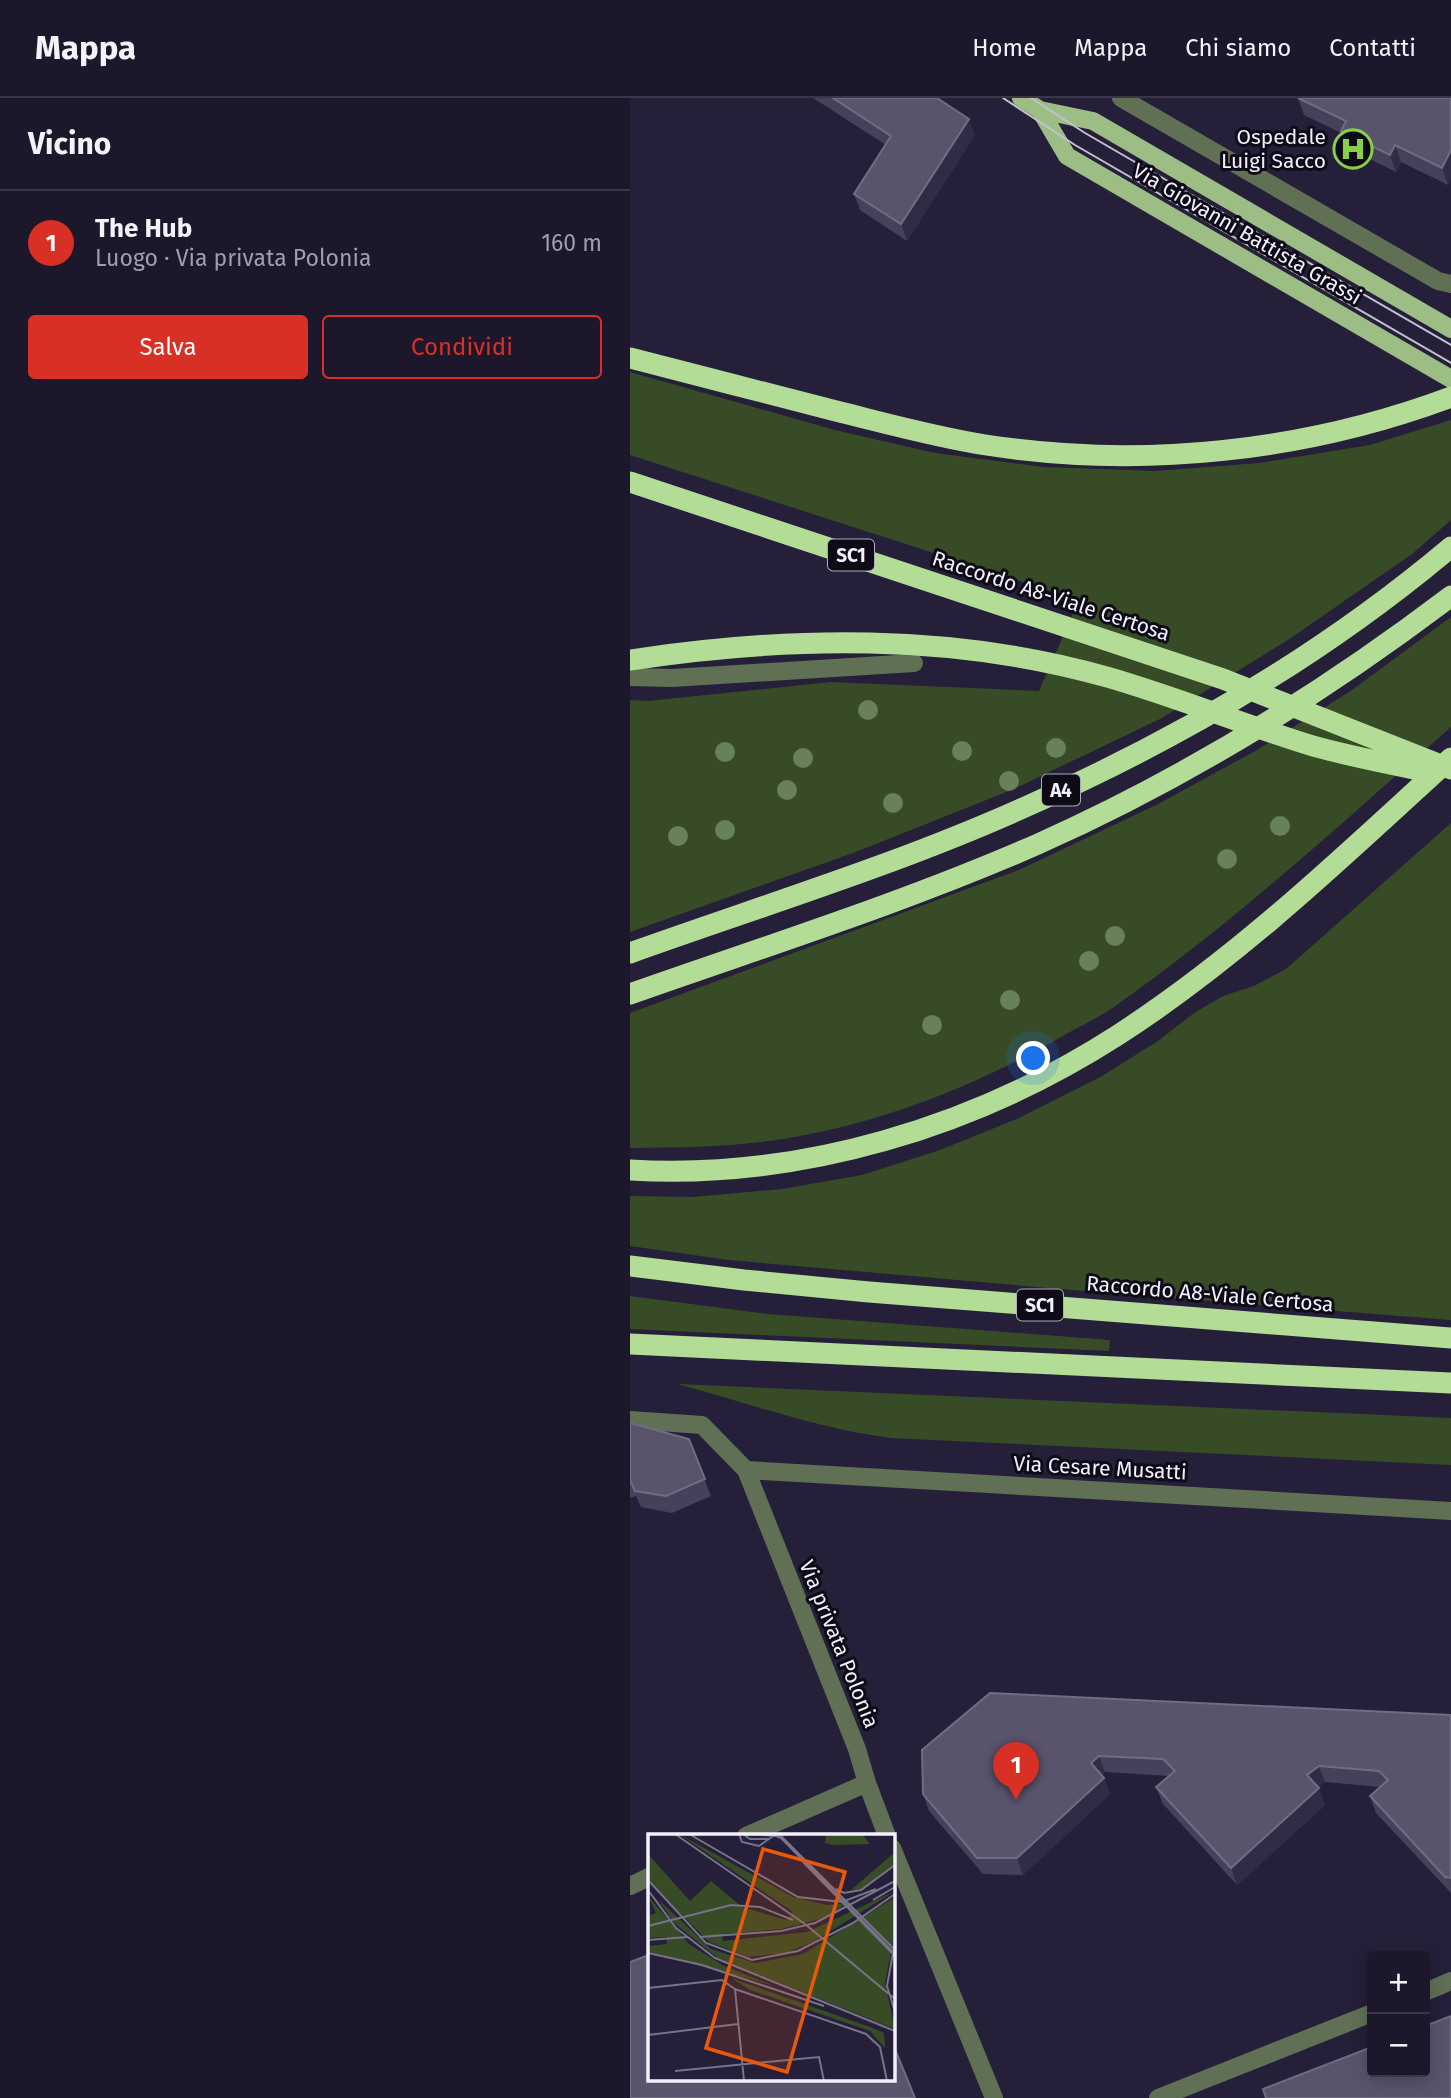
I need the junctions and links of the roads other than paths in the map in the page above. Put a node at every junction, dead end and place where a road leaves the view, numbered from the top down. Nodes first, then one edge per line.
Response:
1 (1021, 98) edge
2 (1121, 98) edge
3 (1040, 110) junction
4 (1451, 284) edge
5 (1451, 329) edge
6 (630, 358) edge
7 (1451, 379) edge
8 (1451, 397) edge
9 (630, 482) edge
10 (1451, 547) edge
11 (1451, 596) edge
12 (630, 660) edge
13 (914, 663) dead end
14 (630, 677) edge
15 (1451, 758) edge
16 (1451, 769) edge
17 (1451, 778) edge
18 (630, 953) edge
19 (630, 994) edge
20 (630, 1170) edge
21 (630, 1266) edge
22 (1451, 1338) edge
23 (630, 1344) edge
24 (1451, 1383) edge
25 (630, 1420) edge
26 (746, 1470) junction
27 (1451, 1511) edge
28 (867, 1783) junction
29 (751, 1834) edge
30 (886, 1834) edge
31 (894, 1854) edge
32 (648, 1877) edge
33 (630, 1885) edge
34 (1451, 1981) edge
35 (1430, 1990) edge
36 (1369, 2014) edge
37 (993, 2098) edge
38 (1158, 2098) edge

1 - 3 main road, Via Giovanni Battista Grassi
2 - 4 street
3 - 5 main road, Via Giovanni Battista Grassi
3 - 7 main road, Via Giovanni Battista Grassi
6 - 8 highway
9 - 16 highway, Raccordo A8-Viale Certosa / SC1
10 - 18 highway, A4
11 - 19 highway, A4
12 - 17 highway
13 - 14 street
15 - 20 highway
21 - 22 highway, Raccordo A8-Viale Certosa / SC1
23 - 24 highway
25 - 26 street
26 - 27 street, Via Cesare Musatti
26 - 28 street, Via privata Polonia
28 - 29 street
28 - 30 street, Via privata Polonia
31 - 37 street
32 - 33 street
34 - 35 street
36 - 38 street

